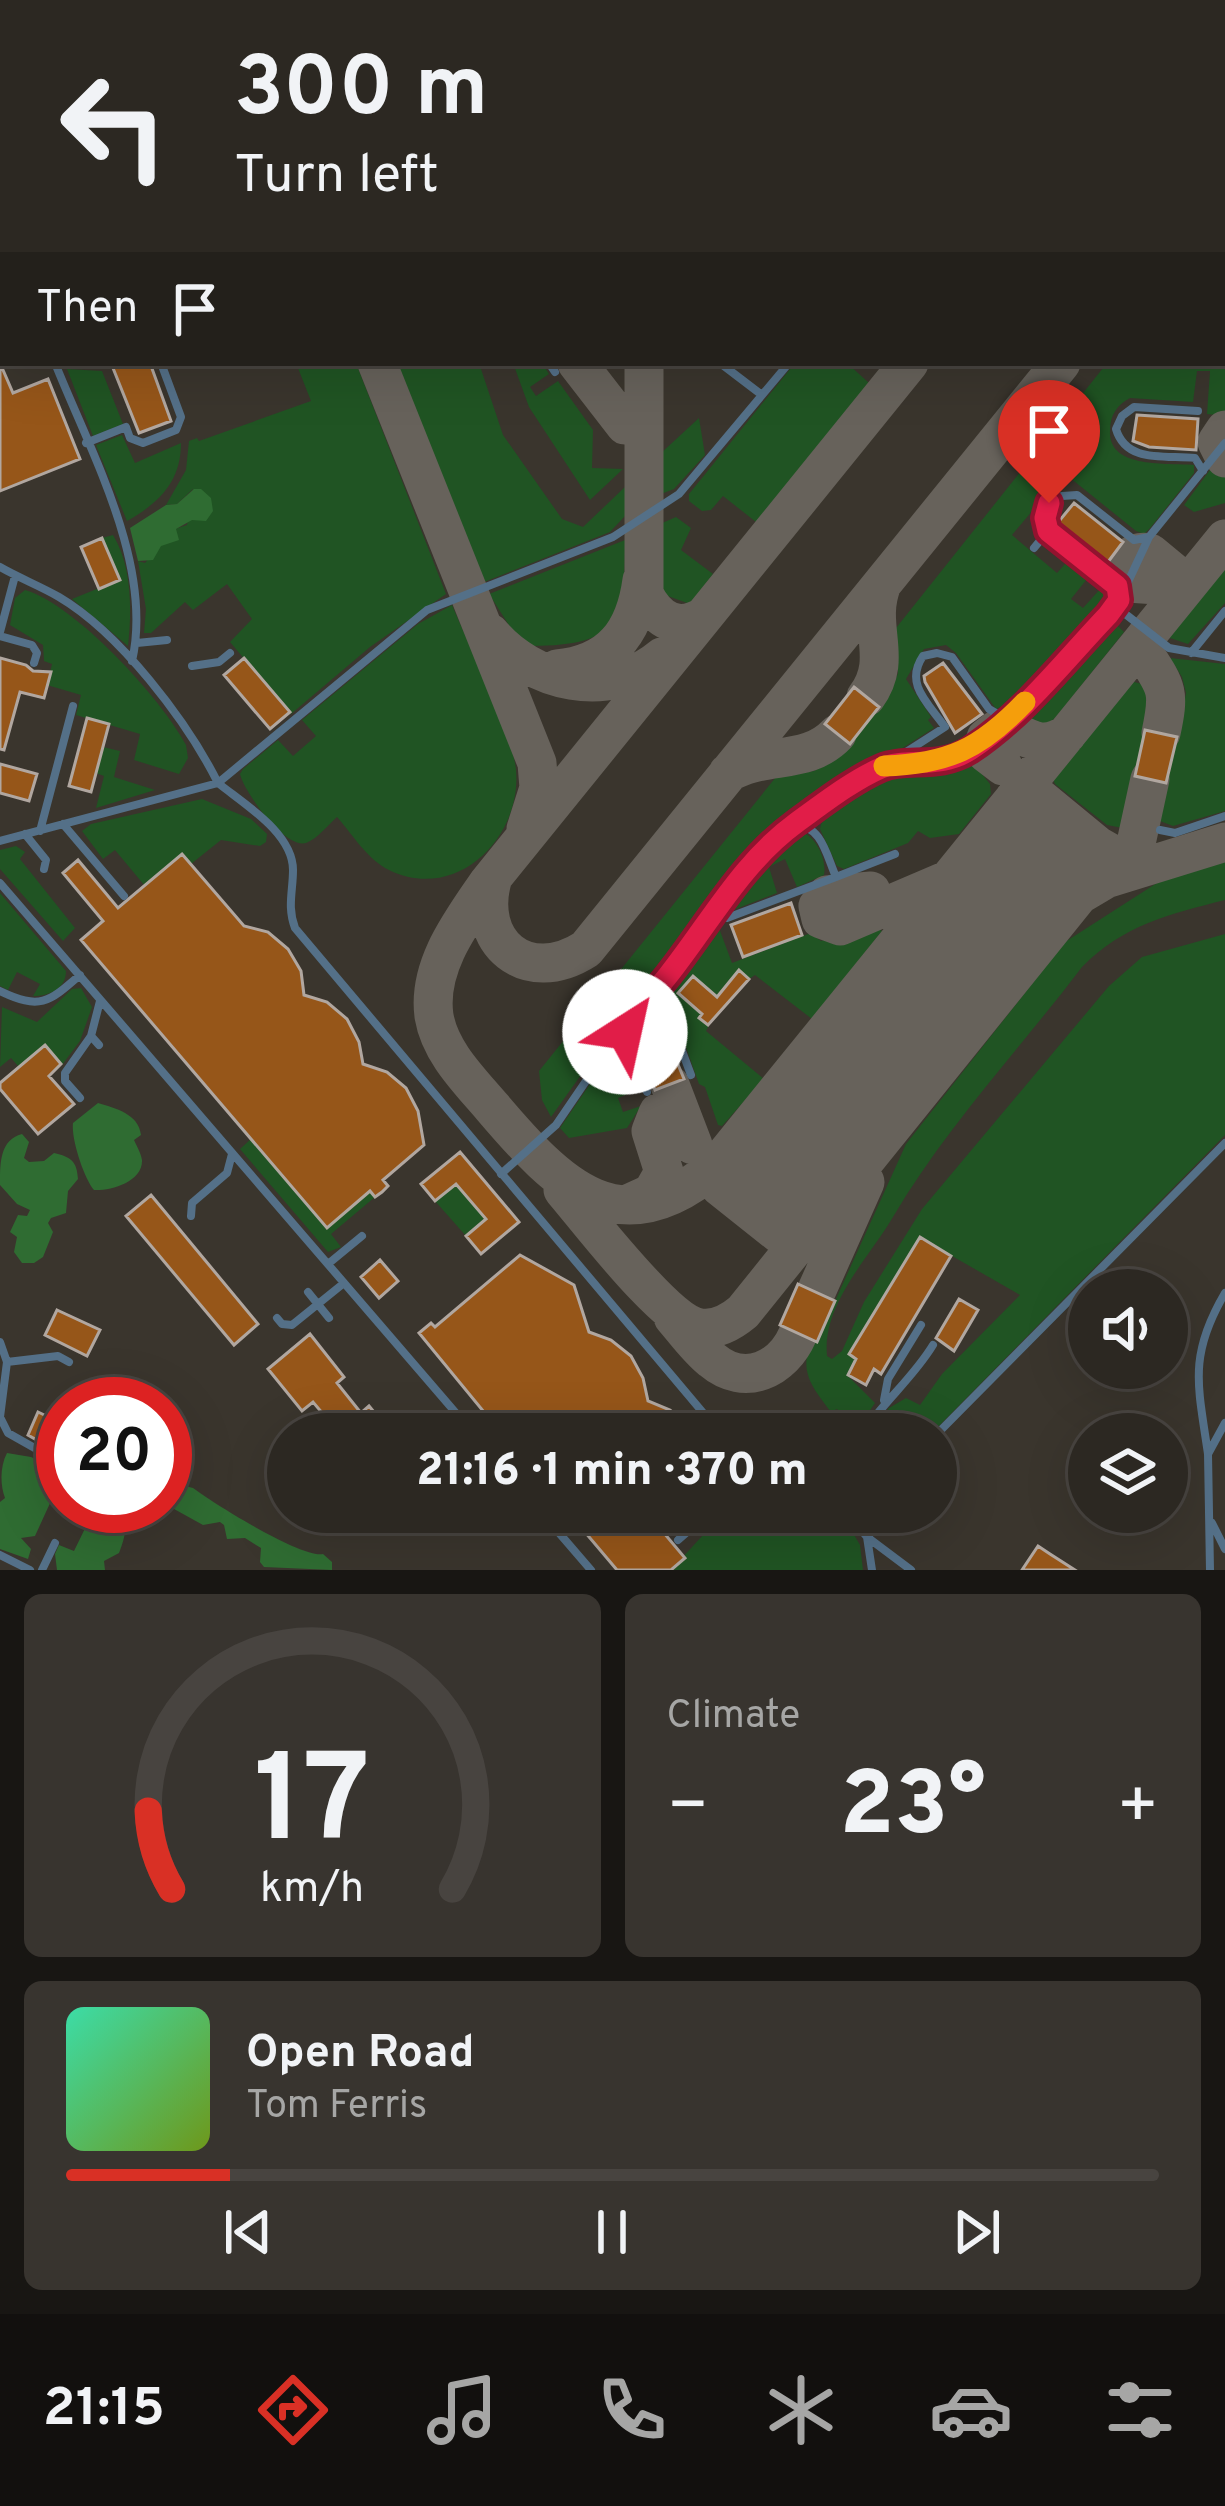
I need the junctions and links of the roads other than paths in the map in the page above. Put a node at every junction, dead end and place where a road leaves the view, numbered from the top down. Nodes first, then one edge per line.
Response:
1 (56, 366) edge
2 (162, 366) edge
3 (724, 366) edge
4 (786, 366) edge
5 (762, 395) junction
6 (1198, 411) dead end
7 (86, 443) junction
8 (1225, 443) edge
9 (1202, 471) junction
10 (1048, 531) junction
11 (1149, 538) junction
12 (1034, 548) dead end
13 (0, 567) edge
14 (16, 576) junction
15 (1119, 600) junction
16 (1225, 610) edge
17 (1108, 615) junction
18 (0, 634) edge
19 (167, 640) dead end
20 (136, 643) junction
21 (230, 653) dead end
22 (1190, 654) junction
23 (1225, 658) edge
24 (34, 662) dead end
25 (132, 663) junction
26 (192, 666) dead end
27 (73, 706) dead end
28 (1014, 713) junction
29 (884, 766) junction
30 (218, 783) junction
31 (1225, 816) edge
32 (63, 824) junction
33 (794, 824) junction
34 (40, 830) junction
35 (1160, 830) dead end
36 (25, 834) junction
37 (0, 841) edge
38 (895, 854) dead end
39 (44, 869) dead end
40 (836, 877) junction
41 (0, 883) edge
42 (124, 896) dead end
43 (713, 914) junction
44 (80, 976) junction
45 (0, 991) edge
46 (101, 1000) junction
47 (640, 1008) junction
48 (629, 1018) junction
49 (91, 1036) junction
50 (98, 1045) dead end
51 (691, 1075) dead end
52 (647, 1092) dead end
53 (80, 1098) dead end
54 (1225, 1143) edge
55 (232, 1153) junction
56 (500, 1174) junction
57 (224, 1176) junction
58 (222, 1190) dead end
59 (191, 1216) dead end
60 (362, 1236) dead end
61 (328, 1264) junction
62 (344, 1283) junction
63 (308, 1292) dead end
64 (1225, 1292) edge
65 (318, 1305) junction
66 (277, 1318) dead end
67 (329, 1318) dead end
68 (921, 1325) dead end
69 (0, 1342) edge
70 (933, 1345) dead end
71 (7, 1362) junction
72 (69, 1362) dead end
73 (884, 1402) junction
74 (456, 1413) edge
75 (703, 1413) edge
76 (876, 1413) edge
77 (957, 1414) edge
78 (1225, 1423) edge
79 (36, 1449) edge
80 (1208, 1454) junction
81 (1210, 1516) junction
82 (559, 1533) edge
83 (686, 1533) edge
84 (864, 1533) edge
85 (871, 1533) edge
86 (867, 1537) junction
87 (678, 1540) dead end
88 (55, 1543) dead end
89 (1225, 1549) edge
90 (0, 1556) edge
91 (30, 1570) edge
92 (42, 1570) edge
93 (591, 1570) edge
94 (872, 1570) edge
95 (911, 1570) edge
96 (1210, 1570) edge

1 - 7 lane
2 - 7 lane
3 - 5 lane
4 - 5 lane
5 - 30 lane
6 - 9 lane
7 - 20 lane
8 - 9 lane
9 - 11 lane
10 - 11 lane
10 - 12 lane
10 - 15 lane
11 - 15 lane
13 - 14 lane
14 - 18 lane
14 - 25 lane
15 - 17 lane
16 - 22 lane
17 - 22 lane
17 - 28 lane
18 - 24 lane
19 - 20 lane
20 - 25 lane
21 - 26 lane
22 - 23 lane
25 - 30 lane
27 - 34 lane
28 - 29 lane
28 - 29 lane
29 - 33 lane
30 - 32 lane
30 - 56 lane
31 - 35 lane
32 - 34 lane
32 - 42 lane
33 - 40 lane
33 - 43 lane
34 - 36 lane
36 - 37 lane
36 - 39 lane
38 - 40 lane
40 - 43 lane
41 - 44 lane
43 - 47 lane
44 - 45 lane
44 - 46 lane
46 - 49 lane
46 - 55 lane
47 - 48 lane
47 - 51 lane
48 - 52 lane
48 - 56 lane
49 - 50 lane
49 - 53 lane
54 - 77 lane
55 - 57 lane
55 - 61 lane
56 - 75 lane
57 - 58 lane
57 - 59 lane
60 - 61 lane
61 - 62 lane
62 - 65 lane
62 - 74 lane
63 - 65 lane
64 - 80 lane
65 - 66 lane
65 - 67 lane
68 - 73 lane
69 - 71 lane
70 - 73 lane
71 - 72 lane
71 - 79 lane
73 - 76 lane
78 - 80 lane
80 - 81 lane
81 - 89 lane
81 - 96 lane
82 - 93 lane
83 - 87 lane
84 - 86 lane
85 - 86 lane
86 - 94 lane
86 - 95 lane
88 - 92 lane
90 - 91 lane

